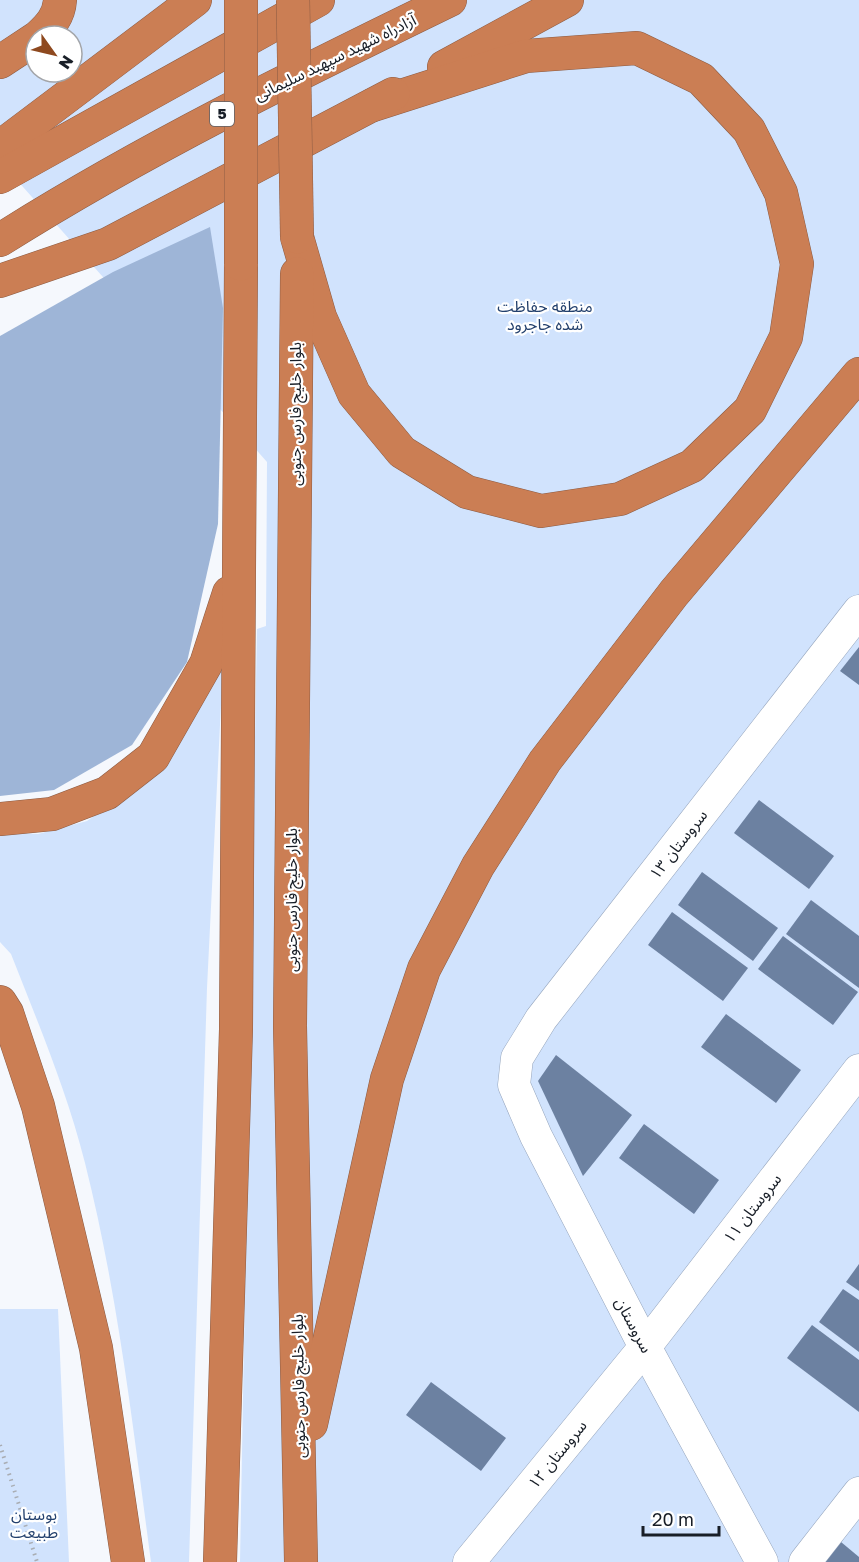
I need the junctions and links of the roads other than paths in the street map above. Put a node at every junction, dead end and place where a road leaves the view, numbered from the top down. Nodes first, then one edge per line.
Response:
1 (60, 0) edge
2 (195, 0) edge
3 (241, 0) edge
4 (293, 0) edge
5 (318, 0) edge
6 (450, 0) edge
7 (567, 0) edge
8 (51, 24) edge
9 (24, 42) edge
10 (0, 43) edge
11 (24, 46) edge
12 (0, 62) edge
13 (373, 105) junction
14 (0, 147) edge
15 (0, 177) edge
16 (297, 237) junction
17 (0, 240) edge
18 (108, 244) junction
19 (0, 281) edge
20 (0, 304) edge
21 (859, 374) edge
22 (239, 563) junction
23 (859, 611) edge
24 (0, 819) edge
25 (0, 1002) edge
26 (859, 1070) edge
27 (514, 1085) joint
28 (645, 1347) junction
29 (300, 1475) junction
30 (859, 1492) edge
31 (128, 1562) edge
32 (220, 1562) edge
33 (301, 1562) edge
34 (469, 1562) edge
35 (762, 1562) edge
36 (805, 1562) edge

1 - 8 highway
2 - 14 highway
3 - 22 highway, bridge
4 - 16 highway, bridge
5 - 15 highway
6 - 17 highway, آزادراه شهید سپهبد سلیمانی / 5
7 - 13 highway
9 - 10 highway
11 - 12 highway
13 - 16 highway
13 - 18 highway
16 - 29 highway, بلوار خلیج فارس جنوبی
18 - 19 highway
18 - 20 highway
21 - 29 highway
22 - 24 highway
22 - 32 highway
23 - 27 street, سروستان ۱۳
25 - 31 highway
26 - 28 street, سروستان ۱۱
27 - 28 street, سروستان
28 - 34 street, سروستان ۱۲
28 - 35 street, سروستان
29 - 33 highway, بلوار خلیج فارس جنوبی
30 - 36 street

